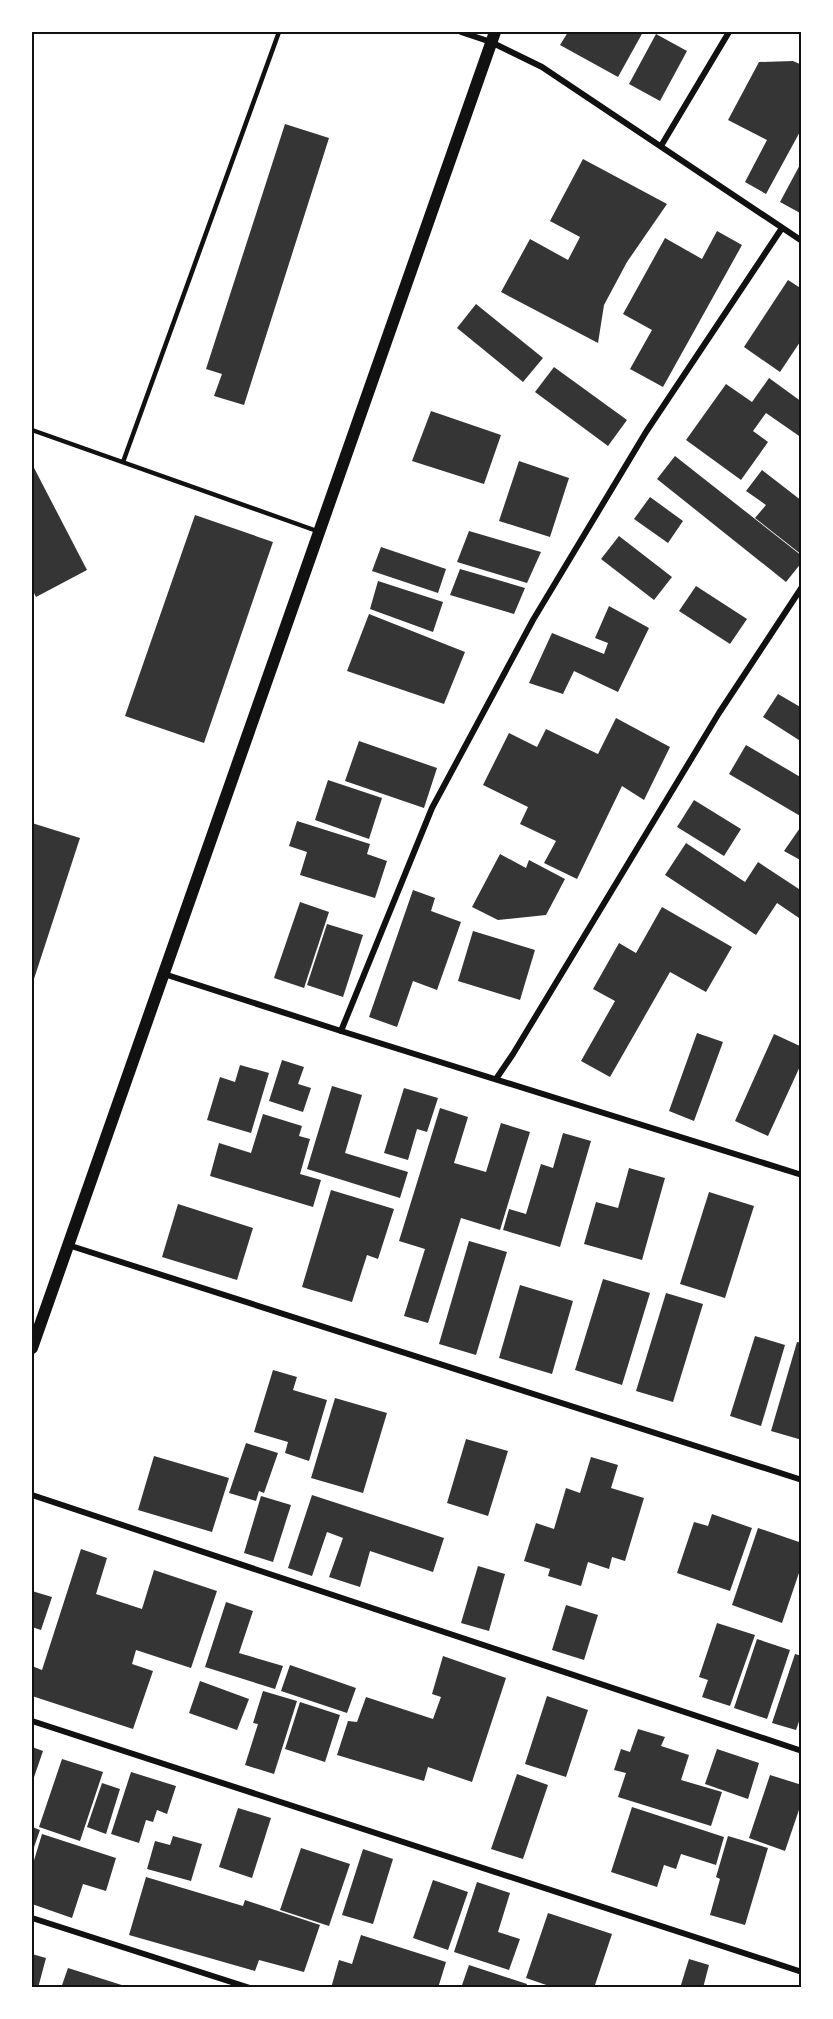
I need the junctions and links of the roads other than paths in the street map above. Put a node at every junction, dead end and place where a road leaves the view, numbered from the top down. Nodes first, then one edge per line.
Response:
1 (279, 32) edge
2 (461, 32) edge
3 (729, 32) edge
4 (493, 37) edge
5 (662, 146) junction
6 (782, 228) junction
7 (801, 241) edge
8 (32, 429) edge
9 (123, 462) junction
10 (318, 531) junction
11 (801, 587) edge
12 (163, 973) junction
13 (341, 1031) junction
14 (496, 1079) junction
15 (801, 1175) edge
16 (68, 1245) junction
17 (32, 1348) edge
18 (801, 1480) edge
19 (32, 1495) edge
20 (32, 1721) edge
21 (801, 1751) edge
22 (32, 1918) edge
23 (801, 1972) edge
24 (250, 1988) edge

1 - 9 lane
2 - 4 street
3 - 5 street
4 - 5 street
4 - 10 main road
5 - 6 street
6 - 7 street
6 - 13 street
8 - 9 lane
9 - 10 lane
10 - 12 main road
11 - 14 street
12 - 13 street
12 - 16 main road
13 - 14 street
14 - 15 street
16 - 17 main road
16 - 18 street
19 - 21 street
20 - 23 street
22 - 24 street

